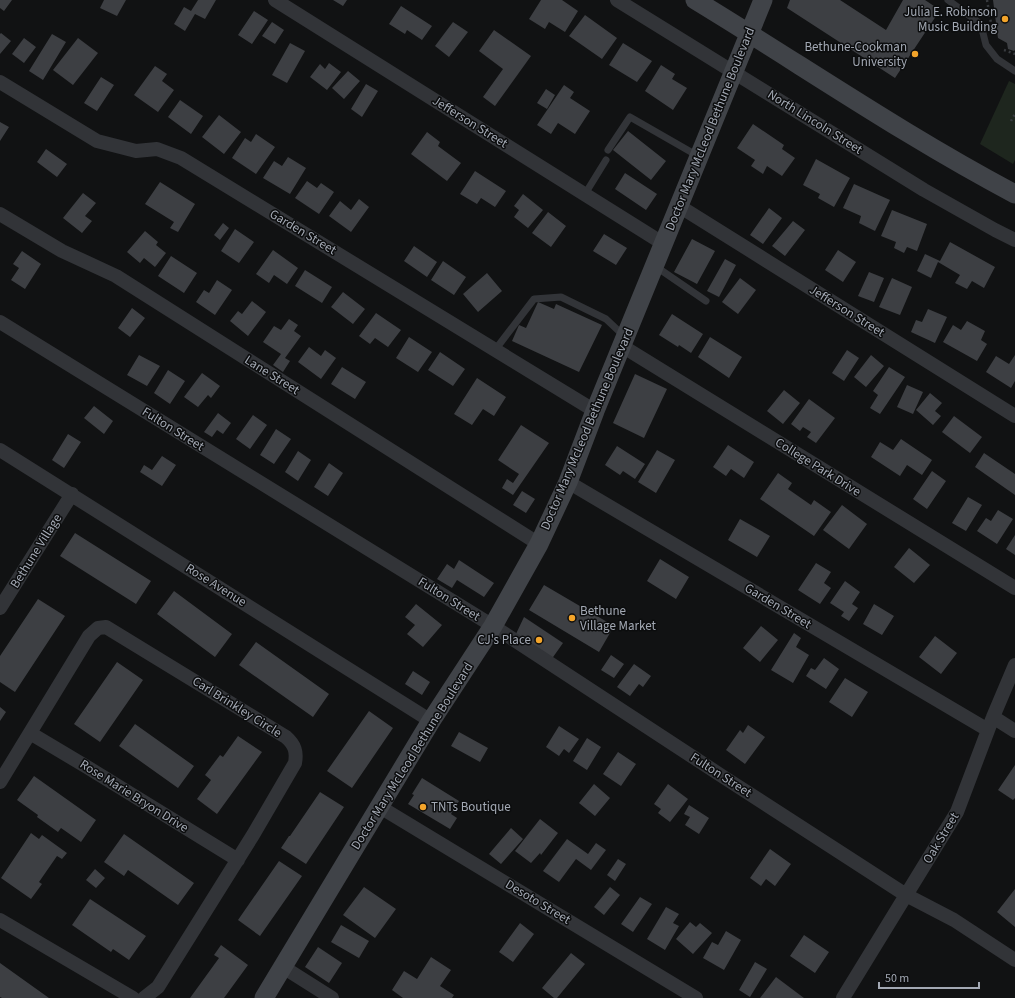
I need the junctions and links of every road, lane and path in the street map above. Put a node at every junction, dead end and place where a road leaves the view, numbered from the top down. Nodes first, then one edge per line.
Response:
1 (275, 0) edge
2 (617, 0) edge
3 (695, 0) edge
4 (763, 0) edge
5 (948, 0) edge
6 (987, 0) edge
7 (992, 27) dead end
8 (749, 33) junction
9 (1002, 50) dead end
10 (1015, 54) edge
11 (1015, 71) edge
12 (733, 72) junction
13 (0, 82) edge
14 (1015, 114) edge
15 (1011, 121) dead end
16 (608, 150) dead end
17 (699, 156) junction
18 (606, 160) dead end
19 (585, 194) junction
20 (1015, 194) edge
21 (679, 206) junction
22 (0, 214) edge
23 (1015, 240) edge
24 (664, 244) junction
25 (655, 266) junction
26 (706, 301) dead end
27 (0, 322) edge
28 (624, 342) junction
29 (495, 350) junction
30 (596, 411) junction
31 (1015, 416) edge
32 (0, 450) edge
33 (568, 482) junction
34 (72, 494) junction
35 (539, 544) junction
36 (1015, 588) edge
37 (0, 608) edge
38 (493, 626) junction
39 (1015, 665) edge
40 (431, 721) junction
41 (991, 724) junction
42 (1015, 731) edge
43 (30, 733) junction
44 (0, 782) edge
45 (380, 807) junction
46 (238, 860) junction
47 (906, 895) junction
48 (0, 920) edge
49 (1015, 960) edge
50 (283, 967) junction
51 (133, 998) edge
52 (144, 998) edge
53 (264, 998) edge
54 (332, 998) edge
55 (696, 998) edge
56 (843, 998) edge

1 - 19 street, Jefferson Street
2 - 12 street, North Lincoln Street
3 - 8 street
4 - 8 street, Doctor Mary McLeod Bethune Boulevard
5 - 11 lane
6 - 7 path
8 - 12 street, Doctor Mary McLeod Bethune Boulevard
8 - 20 street
9 - 10 path
12 - 17 street, Doctor Mary McLeod Bethune Boulevard
12 - 23 street, North Lincoln Street
13 - 29 street, Garden Street
14 - 15 path
16 - 17 lane
17 - 21 street, Doctor Mary McLeod Bethune Boulevard
18 - 19 lane
19 - 24 street, Jefferson Street
21 - 24 street, Doctor Mary McLeod Bethune Boulevard
21 - 31 street, Jefferson Street
22 - 35 street, Lane Street
24 - 25 street, Doctor Mary McLeod Bethune Boulevard
25 - 26 lane
25 - 28 street, Doctor Mary McLeod Bethune Boulevard
27 - 38 street, Fulton Street
28 - 29 lane
28 - 30 street, Doctor Mary McLeod Bethune Boulevard
28 - 36 street, College Park Drive
29 - 30 street, Garden Street
30 - 33 street, Doctor Mary McLeod Bethune Boulevard
32 - 34 street, Rose Avenue
33 - 35 street, Doctor Mary McLeod Bethune Boulevard
33 - 41 street, Garden Street
34 - 37 street, Bethune Village
34 - 40 street, Rose Avenue
35 - 38 street, Doctor Mary McLeod Bethune Boulevard
38 - 40 street, Doctor Mary McLeod Bethune Boulevard
38 - 47 street, Fulton Street
39 - 41 street, Oak Street
40 - 45 street, Doctor Mary McLeod Bethune Boulevard
41 - 42 street, Garden Street
41 - 47 street, Oak Street
43 - 44 street, Carl Brinkley Circle
43 - 46 street, Rose Marie Bryon Drive
43 - 46 street, Carl Brinkley Circle
45 - 50 street, Doctor Mary McLeod Bethune Boulevard
45 - 55 street, Desoto Street
46 - 52 street, Carl Brinkley Circle
47 - 49 street, Fulton Street
47 - 56 street, Oak Street
48 - 51 street
50 - 53 street, Doctor Mary McLeod Bethune Boulevard
50 - 54 street

